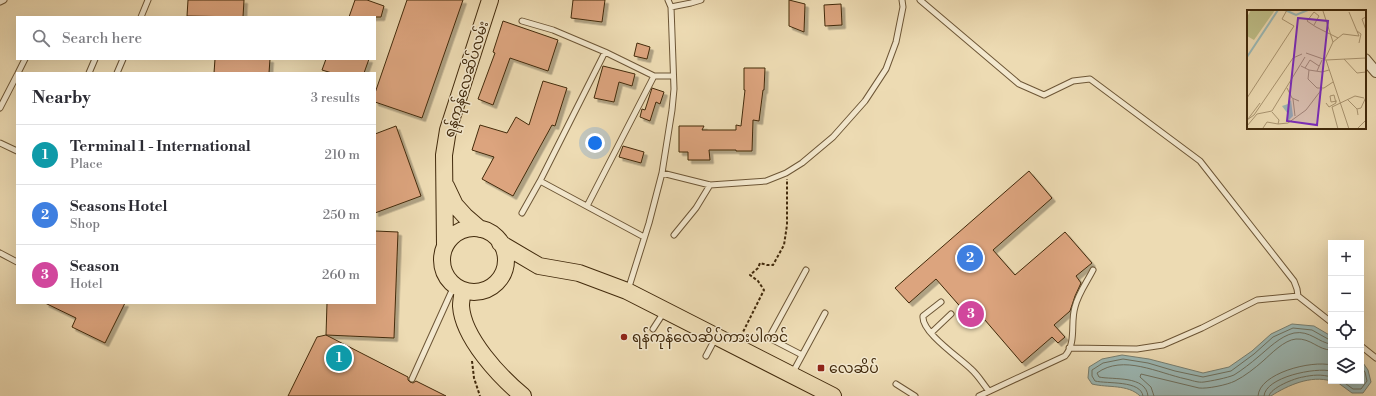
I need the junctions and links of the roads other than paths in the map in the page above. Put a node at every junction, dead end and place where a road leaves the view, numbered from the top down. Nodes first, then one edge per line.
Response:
1 (4, 0) edge
2 (148, 0) edge
3 (490, 0) edge
4 (668, 0) edge
5 (701, 0) edge
6 (902, 0) edge
7 (920, 0) edge
8 (0, 2) edge
9 (671, 7) junction
10 (141, 16) edge
11 (522, 21) dead end
12 (605, 52) junction
13 (1366, 59) edge
14 (24, 60) edge
15 (95, 60) edge
16 (123, 60) edge
17 (18, 72) edge
18 (89, 72) edge
19 (118, 72) edge
20 (1376, 72) edge
21 (16, 76) edge
22 (654, 76) junction
23 (673, 76) junction
24 (0, 108) edge
25 (0, 143) edge
26 (16, 151) edge
27 (662, 173) junction
28 (540, 181) junction
29 (444, 182) junction
30 (710, 185) junction
31 (587, 206) junction
32 (522, 213) dead end
33 (480, 229) junction
34 (674, 235) dead end
35 (644, 237) junction
36 (500, 243) junction
37 (445, 246) junction
38 (0, 253) edge
39 (16, 261) edge
40 (806, 270) dead end
41 (1092, 270) dead end
42 (458, 288) junction
43 (627, 291) junction
44 (1298, 296) junction
45 (941, 302) dead end
46 (665, 309) junction
47 (825, 313) dead end
48 (951, 314) dead end
49 (1328, 320) edge
50 (654, 329) dead end
51 (931, 333) junction
52 (717, 336) junction
53 (1069, 348) junction
54 (1364, 348) edge
55 (802, 355) junction
56 (706, 356) dead end
57 (1376, 358) edge
58 (792, 375) junction
59 (412, 379) dead end
60 (896, 384) dead end
61 (989, 391) junction
62 (523, 396) edge
63 (833, 396) edge
64 (915, 396) edge
65 (978, 396) edge

1 - 8 lane
2 - 10 lane
3 - 29 main road, ရန်ကုန်လေဆိပ်လမ်း
4 - 9 lane
5 - 9 lane
6 - 30 lane
7 - 44 lane
9 - 23 lane
11 - 12 lane
12 - 22 lane
12 - 28 lane
13 - 20 street
14 - 17 lane
15 - 18 lane
16 - 19 lane
21 - 24 lane
22 - 23 lane
22 - 31 lane
23 - 27 lane
25 - 26 lane
27 - 30 lane
27 - 35 lane
28 - 31 lane
28 - 32 lane
29 - 33 main road, ရန်ကုန်လေဆိပ်လမ်း
29 - 37 main road, ရန်ကုန်လေဆိပ်လမ်း
30 - 34 lane
31 - 35 lane
33 - 36 main road
33 - 37 main road
35 - 43 lane
36 - 42 main road
36 - 43 main road
37 - 42 main road
38 - 39 lane
40 - 55 lane
41 - 53 lane
42 - 59 lane
42 - 62 main road
43 - 46 main road
44 - 49 lane
44 - 53 lane
45 - 51 lane
46 - 50 lane
46 - 52 main road
47 - 55 lane
48 - 51 lane
51 - 61 lane
52 - 56 lane
52 - 58 main road
53 - 61 lane
54 - 57 lane
55 - 58 lane
58 - 63 main road
60 - 64 lane
61 - 65 lane

